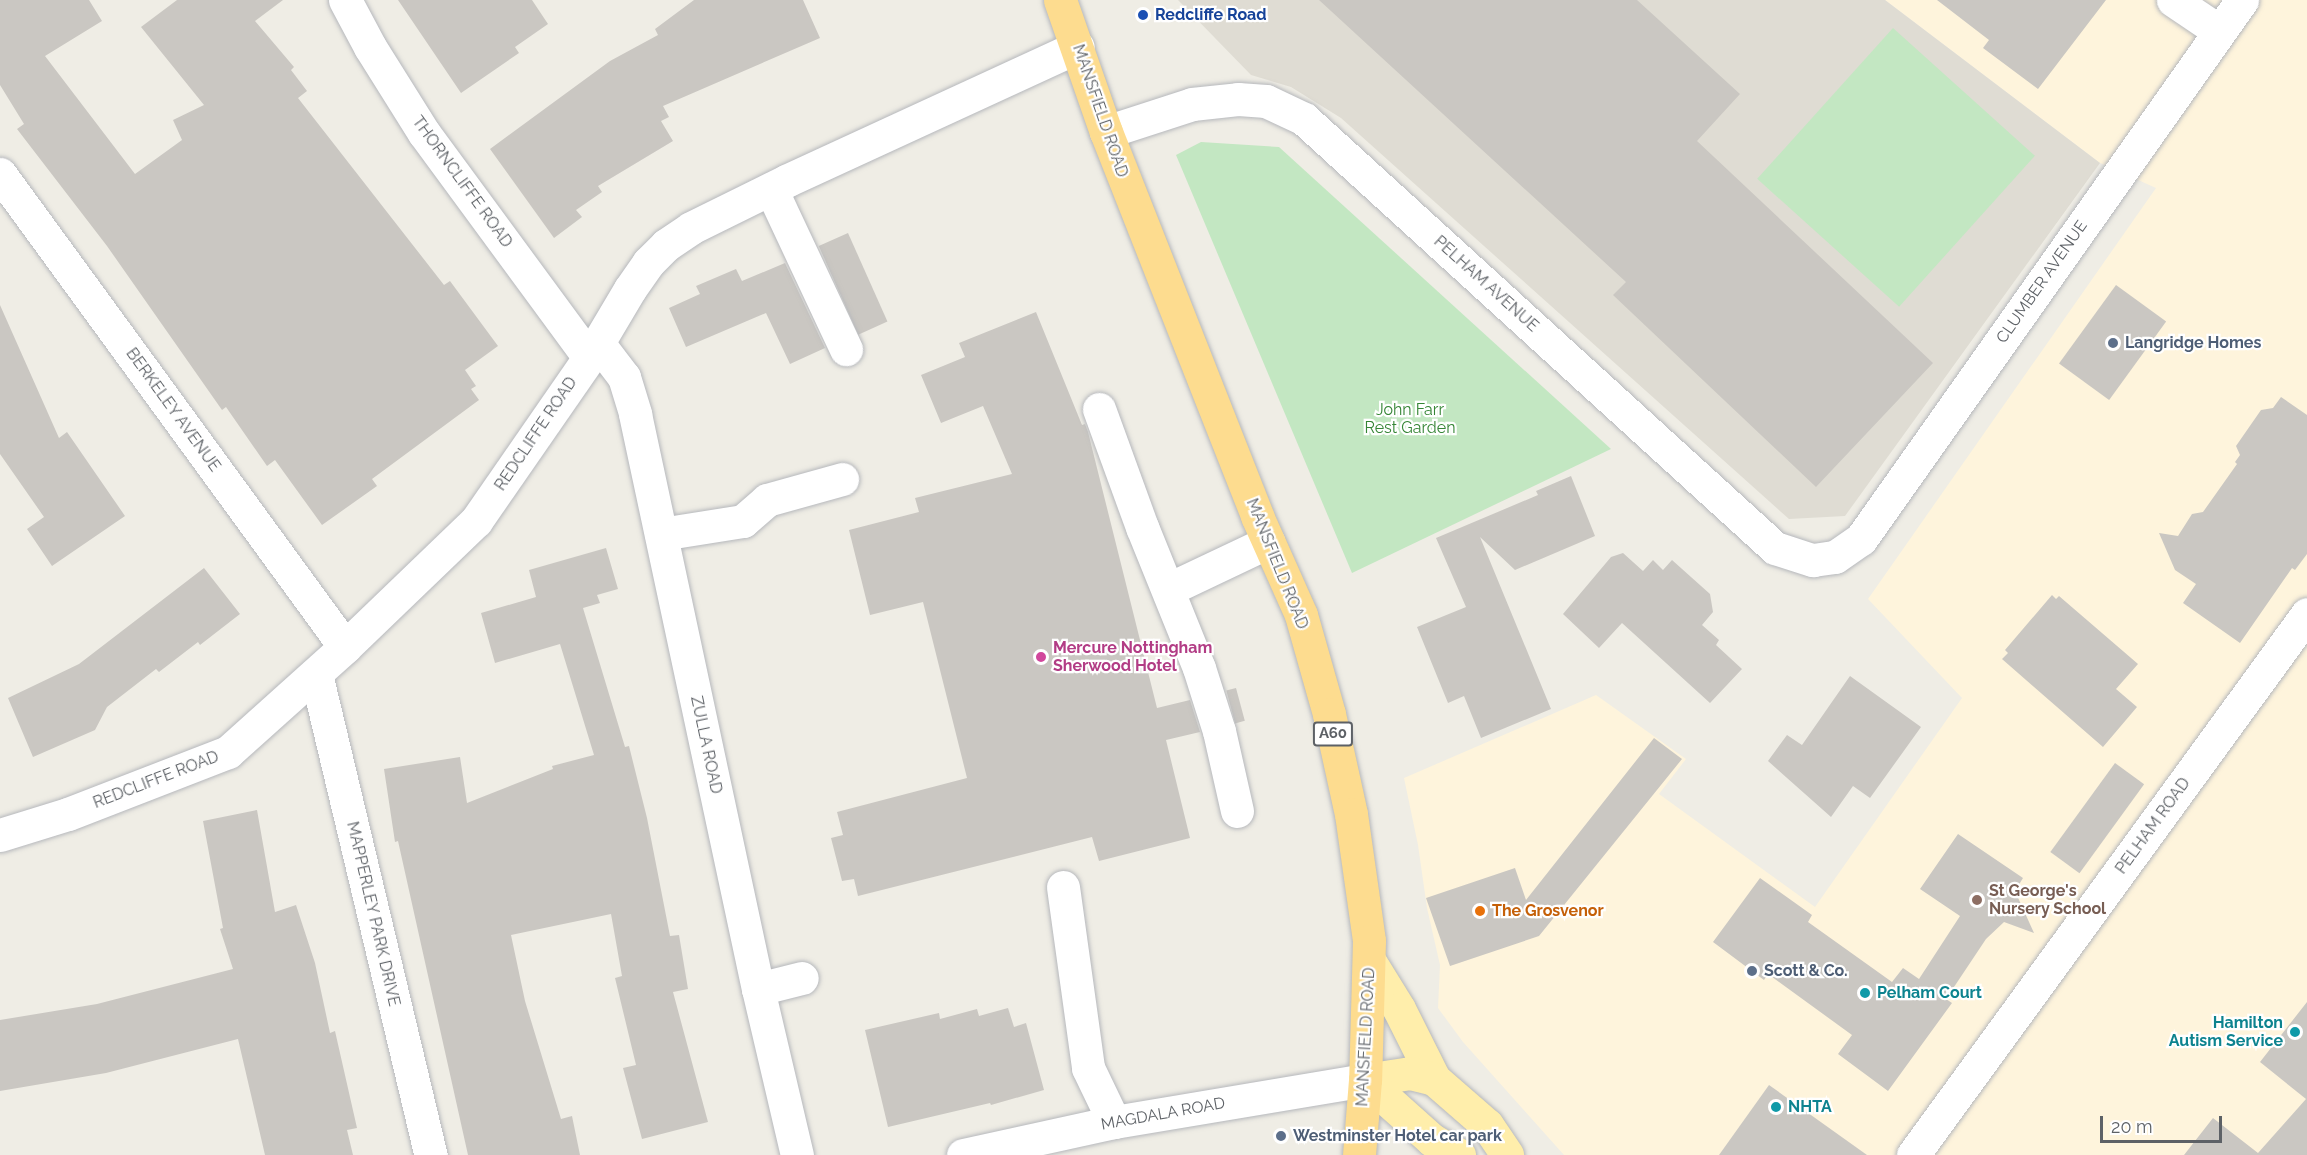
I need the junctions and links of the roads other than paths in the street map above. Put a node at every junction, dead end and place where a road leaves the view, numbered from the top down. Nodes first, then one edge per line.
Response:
1 (345, 0) edge
2 (1060, 0) edge
3 (2173, 0) edge
4 (2242, 0) edge
5 (2218, 31) junction
6 (1078, 47) junction
7 (1106, 132) junction
8 (0, 174) edge
9 (771, 189) junction
10 (846, 349) dead end
11 (593, 350) junction
12 (1100, 409) dead end
13 (842, 479) dead end
14 (661, 534) junction
15 (1268, 542) junction
16 (1835, 556) joint
17 (1169, 589) junction
18 (2307, 614) edge
19 (345, 646) junction
20 (316, 674) junction
21 (1237, 811) dead end
22 (0, 835) edge
23 (1063, 887) dead end
24 (1370, 962) junction
25 (802, 978) dead end
26 (758, 989) junction
27 (1434, 1079) junction
28 (1365, 1080) junction
29 (1114, 1122) junction
30 (431, 1155) edge
31 (797, 1155) edge
32 (963, 1155) edge
33 (1359, 1155) edge
34 (1459, 1155) edge
35 (1507, 1155) edge
36 (1913, 1155) edge

1 - 11 street, THORNCLIFFE ROAD
2 - 6 highway, MANSFIELD ROAD / A60
3 - 5 street
4 - 5 street, CLUMBER AVENUE
5 - 16 street, CLUMBER AVENUE
6 - 7 highway, MANSFIELD ROAD / A60
6 - 9 street, REDCLIFFE ROAD
7 - 15 highway, MANSFIELD ROAD / A60
7 - 16 street, PELHAM AVENUE
8 - 19 street, BERKELEY AVENUE
9 - 10 street
9 - 11 street, REDCLIFFE ROAD
11 - 14 street, ZULLA ROAD
11 - 19 street, REDCLIFFE ROAD
12 - 17 street
13 - 14 street
14 - 26 street, ZULLA ROAD
15 - 17 street
15 - 24 highway, MANSFIELD ROAD / A60
17 - 21 street
18 - 36 street, PELHAM ROAD
19 - 20 street, REDCLIFFE ROAD
20 - 22 street, REDCLIFFE ROAD
20 - 30 street, MAPPERLEY PARK DRIVE
23 - 29 street
24 - 27 main road
24 - 28 highway, MANSFIELD ROAD / A60
25 - 26 street
26 - 31 street, ZULLA ROAD
27 - 28 main road
27 - 35 main road
28 - 29 street, MAGDALA ROAD
28 - 33 highway, MANSFIELD ROAD / A60
28 - 34 main road
29 - 32 street, MAGDALA ROAD

